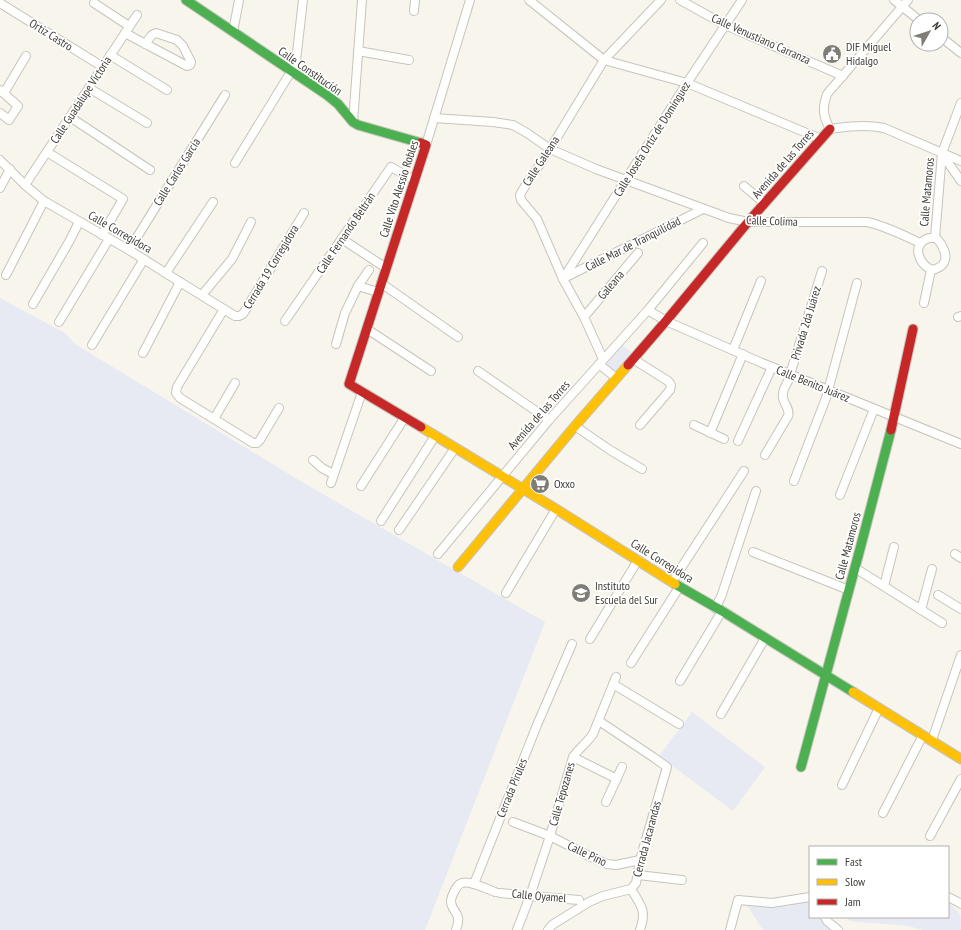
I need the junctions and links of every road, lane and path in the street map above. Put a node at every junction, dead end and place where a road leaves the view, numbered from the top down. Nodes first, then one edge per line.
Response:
1 (186, 0) edge
2 (238, 0) edge
3 (303, 0) edge
4 (362, 0) edge
5 (415, 0) edge
6 (470, 0) edge
7 (528, 0) edge
8 (661, 0) edge
9 (680, 0) edge
10 (742, 0) edge
11 (894, 0) edge
12 (908, 0) edge
13 (0, 3) edge
14 (94, 3) dead end
15 (903, 7) junction
16 (414, 11) dead end
17 (909, 12) edge
18 (137, 15) dead end
19 (725, 25) junction
20 (127, 29) junction
21 (233, 32) junction
22 (949, 43) edge
23 (146, 44) junction
24 (358, 51) junction
25 (961, 53) edge
26 (110, 55) junction
27 (26, 56) dead end
28 (409, 60) dead end
29 (604, 60) junction
30 (103, 67) junction
31 (291, 71) junction
32 (843, 76) junction
33 (687, 83) junction
34 (89, 88) junction
35 (167, 90) dead end
36 (2, 92) edge
37 (225, 95) dead end
38 (961, 103) edge
39 (0, 113) edge
40 (70, 117) junction
41 (434, 118) junction
42 (353, 122) junction
43 (147, 123) dead end
44 (830, 129) junction
45 (821, 139) junction
46 (426, 145) junction
47 (550, 149) junction
48 (47, 152) junction
49 (942, 153) junction
50 (0, 160) edge
51 (961, 161) edge
52 (235, 163) dead end
53 (10, 169) junction
54 (150, 170) dead end
55 (414, 180) junction
56 (626, 181) junction
57 (961, 181) edge
58 (25, 185) junction
59 (744, 186) dead end
60 (0, 188) edge
61 (44, 201) junction
62 (213, 202) dead end
63 (764, 203) junction
64 (703, 209) junction
65 (304, 213) dead end
66 (79, 222) junction
67 (251, 222) dead end
68 (748, 222) junction
69 (106, 237) junction
70 (935, 238) junction
71 (342, 239) junction
72 (703, 243) dead end
73 (920, 243) junction
74 (129, 250) junction
75 (638, 252) dead end
76 (144, 259) junction
77 (386, 268) junction
78 (368, 270) dead end
79 (931, 270) junction
80 (822, 271) dead end
81 (166, 273) junction
82 (6, 275) dead end
83 (563, 279) junction
84 (761, 281) dead end
85 (180, 282) junction
86 (857, 283) dead end
87 (358, 286) junction
88 (380, 288) junction
89 (202, 295) junction
90 (924, 303) dead end
91 (32, 304) dead end
92 (224, 309) junction
93 (648, 310) junction
94 (235, 316) joint
95 (584, 317) junction
96 (285, 321) dead end
97 (666, 321) junction
98 (59, 322) dead end
99 (367, 329) junction
100 (912, 330) dead end
101 (458, 337) dead end
102 (336, 344) dead end
103 (92, 345) dead end
104 (733, 350) junction
105 (143, 353) dead end
106 (743, 354) junction
107 (633, 359) junction
108 (601, 361) junction
109 (772, 367) junction
110 (478, 370) dead end
111 (431, 371) dead end
112 (790, 374) junction
113 (616, 378) junction
114 (235, 383) dead end
115 (347, 388) joint
116 (829, 390) junction
117 (362, 392) junction
118 (279, 408) dead end
119 (874, 409) junction
120 (405, 418) junction
121 (894, 418) junction
122 (214, 419) junction
123 (549, 420) junction
124 (640, 425) dead end
125 (694, 425) dead end
126 (575, 426) junction
127 (710, 433) junction
128 (435, 436) junction
129 (724, 439) dead end
130 (738, 441) dead end
131 (961, 444) edge
132 (455, 448) junction
133 (765, 455) dead end
134 (313, 460) dead end
135 (642, 468) dead end
136 (744, 471) dead end
137 (502, 476) junction
138 (794, 482) dead end
139 (361, 486) dead end
140 (523, 489) junction
141 (756, 491) dead end
142 (840, 495) dead end
143 (556, 508) junction
144 (381, 521) dead end
145 (399, 530) dead end
146 (894, 547) dead end
147 (753, 552) dead end
148 (438, 554) dead end
149 (638, 560) junction
150 (458, 567) dead end
151 (855, 568) junction
152 (932, 569) dead end
153 (676, 584) junction
154 (884, 586) junction
155 (849, 590) junction
156 (506, 593) dead end
157 (938, 595) dead end
158 (719, 609) junction
159 (961, 609) edge
160 (921, 610) junction
161 (942, 623) dead end
162 (765, 638) junction
163 (590, 639) dead end
164 (572, 644) dead end
165 (961, 655) edge
166 (631, 663) dead end
167 (825, 675) junction
168 (680, 680) dead end
169 (879, 708) junction
170 (721, 714) dead end
171 (599, 721) junction
172 (679, 724) dead end
173 (923, 735) junction
174 (932, 740) junction
175 (573, 757) junction
176 (961, 759) edge
177 (622, 767) dead end
178 (801, 767) dead end
179 (617, 779) junction
180 (961, 779) edge
181 (842, 785) dead end
182 (606, 802) dead end
183 (883, 813) dead end
184 (513, 822) dead end
185 (550, 836) junction
186 (930, 836) dead end
187 (640, 860) junction
188 (638, 875) junction
189 (682, 880) dead end
190 (474, 884) junction
191 (631, 889) junction
192 (530, 896) junction
193 (809, 897) edge
194 (949, 898) edge
195 (579, 900) dead end
196 (961, 904) edge
197 (826, 918) edge
198 (456, 930) edge
199 (517, 930) edge
200 (548, 930) edge
201 (640, 930) edge
202 (730, 930) edge
203 (838, 930) edge

1 - 21 street, Calle Constitución
2 - 21 street
3 - 31 street
4 - 24 street
5 - 16 street
6 - 41 street, Calle Vito Alessio Robles
7 - 29 street
8 - 29 street, Calle Galeana
9 - 19 street, Calle Venustiano Carranza
10 - 19 street, Calle Josefa Ortiz de Domínguez
11 - 15 street
12 - 15 street, Avenida de las Torres
13 - 30 street, Ortiz Castro
14 - 20 street
15 - 17 street
15 - 32 street, Avenida de las Torres
18 - 20 street, Calle Guadalupe Victoria
19 - 32 street, Calle Venustiano Carranza
19 - 33 street, Calle Josefa Ortiz de Domínguez
20 - 23 street
20 - 26 street, Calle Guadalupe Victoria
21 - 31 street, Calle Constitución
22 - 25 street
23 - 23 street
24 - 28 street
24 - 42 street
26 - 30 street, Calle Guadalupe Victoria
26 - 35 street
27 - 36 street
29 - 33 street
29 - 47 street, Calle Galeana
30 - 34 street, Calle Guadalupe Victoria
31 - 42 street, Calle Constitución
31 - 52 street
32 - 44 street, Avenida de las Torres
33 - 45 street
33 - 56 street, Calle Josefa Ortiz de Domínguez
34 - 40 street, Calle Guadalupe Victoria
34 - 43 street
36 - 39 street
37 - 74 street, Calle Carlos García
38 - 49 street, Calle Matamoros
40 - 48 street, Calle Guadalupe Victoria
40 - 54 street
41 - 46 street, Calle Vito Alessio Robles
41 - 47 street, Calle Colima
42 - 46 street, Calle Constitución
44 - 45 street, Avenida de las Torres
44 - 49 street
45 - 63 street, Avenida de las Torres
46 - 55 street, Calle Vito Alessio Robles
47 - 56 street, Calle Colima
47 - 83 street, Calle Galeana
48 - 58 street, Calle Guadalupe Victoria
48 - 69 street
49 - 51 street
49 - 57 street
49 - 70 street, Calle Matamoros
50 - 53 street, Calle Corregidora
53 - 58 street, Calle Corregidora
53 - 60 street
55 - 71 street, Calle Fernando Beltrán
55 - 77 street, Calle Vito Alessio Robles
56 - 64 street, Calle Colima
56 - 83 street, Calle Josefa Ortiz de Domínguez
58 - 61 street, Calle Corregidora
59 - 63 street
61 - 66 street, Calle Corregidora
61 - 82 street
62 - 81 street
63 - 68 street, Avenida de las Torres
64 - 68 street, Calle Colima
64 - 83 street, Calle Mar de Tranquilidad
65 - 94 street, Cerrada 19 Corregidora
66 - 69 street, Calle Corregidora
66 - 91 street
67 - 89 street
68 - 73 street, Calle Colima
68 - 97 street, Avenida de las Torres
69 - 74 street, Calle Corregidora
69 - 98 street
70 - 73 street
70 - 79 street
71 - 77 street
71 - 96 street, Calle Fernando Beltrán
72 - 93 street, Avenida de las Torres
73 - 79 street
74 - 76 street, Calle Corregidora
75 - 95 street, Galeana
76 - 81 street, Calle Corregidora
76 - 103 street
77 - 88 street, Calle Vito Alessio Robles
78 - 87 street
79 - 90 street
80 - 112 street, Privada 2da Juárez
81 - 85 street, Calle Corregidora
83 - 95 street, Calle Galeana
84 - 104 street
85 - 89 street, Calle Corregidora
85 - 105 street
86 - 116 street
87 - 88 street
87 - 102 street
88 - 99 street, Calle Vito Alessio Robles
88 - 101 street
89 - 92 street, Calle Corregidora
92 - 94 street, Calle Corregidora
92 - 122 street
93 - 97 street
93 - 108 street, Avenida de las Torres
95 - 108 street, Calle Galeana
97 - 104 street, Calle Benito Juárez
97 - 107 street, Avenida de las Torres
99 - 111 street
99 - 115 street, Calle Vito Alessio Robles
100 - 121 street, Calle Matamoros
104 - 106 street, Calle Benito Juárez
106 - 109 street, Calle Benito Juárez
106 - 127 street
107 - 113 street, Avenida de las Torres
107 - 124 street
108 - 113 street
108 - 123 street, Avenida de las Torres
109 - 112 street, Calle Benito Juárez
109 - 130 street
110 - 123 street
112 - 116 street, Calle Benito Juárez
112 - 133 street, Privada 2da Juárez
113 - 126 street, Avenida de las Torres
114 - 122 street
115 - 117 street, Calle Corregidora
116 - 119 street, Calle Benito Juárez
116 - 138 street
117 - 120 street, Calle Corregidora
117 - 134 street
118 - 122 street
119 - 121 street, Calle Benito Juárez
119 - 142 street
120 - 128 street, Calle Corregidora
120 - 139 street
121 - 131 street, Calle Benito Juárez
121 - 151 street, Calle Matamoros
123 - 137 street, Avenida de las Torres
125 - 127 street
126 - 135 street
126 - 140 street, Avenida de las Torres
127 - 129 street
128 - 132 street, Calle Corregidora
128 - 144 street
132 - 137 street, Calle Corregidora
132 - 145 street
136 - 153 street
137 - 140 street, Calle Corregidora
137 - 148 street, Avenida de las Torres
140 - 143 street, Calle Corregidora
140 - 150 street, Avenida de las Torres
141 - 158 street
143 - 149 street, Calle Corregidora
143 - 156 street
146 - 154 street
147 - 155 street
149 - 153 street, Calle Corregidora
149 - 163 street
151 - 154 street
151 - 155 street, Calle Matamoros
152 - 160 street
153 - 158 street, Calle Corregidora
153 - 166 street
154 - 160 street
155 - 167 street, Calle Matamoros
157 - 159 street
158 - 162 street, Calle Corregidora
158 - 168 street
160 - 161 street
162 - 167 street, Calle Corregidora
162 - 170 street
164 - 190 street, Cerrada Pirules
165 - 174 street
167 - 169 street, Calle Corregidora
167 - 178 street, Calle Matamoros
169 - 173 street, Calle Corregidora
169 - 181 street
171 - 172 street, Calle Tepozanes
171 - 175 street, Calle Tepozanes
171 - 187 street, Cerrada Jacarandas
173 - 174 street, Calle Corregidora
173 - 183 street
174 - 176 street, Calle Corregidora
175 - 179 street
175 - 185 street, Calle Tepozanes
177 - 179 street
179 - 182 street
180 - 186 street
184 - 185 street, Calle Pino
185 - 187 street, Calle Pino
185 - 192 street, Calle Tepozanes
187 - 188 street, Cerrada Jacarandas
188 - 189 street
188 - 191 street, Cerrada Jacarandas
190 - 192 street, Calle Oyamel
190 - 198 street
191 - 200 street, Cerrada Jacarandas
191 - 201 street
192 - 195 street, Calle Oyamel
192 - 199 street, Calle Tepozanes
193 - 202 street
194 - 196 street
197 - 203 street

